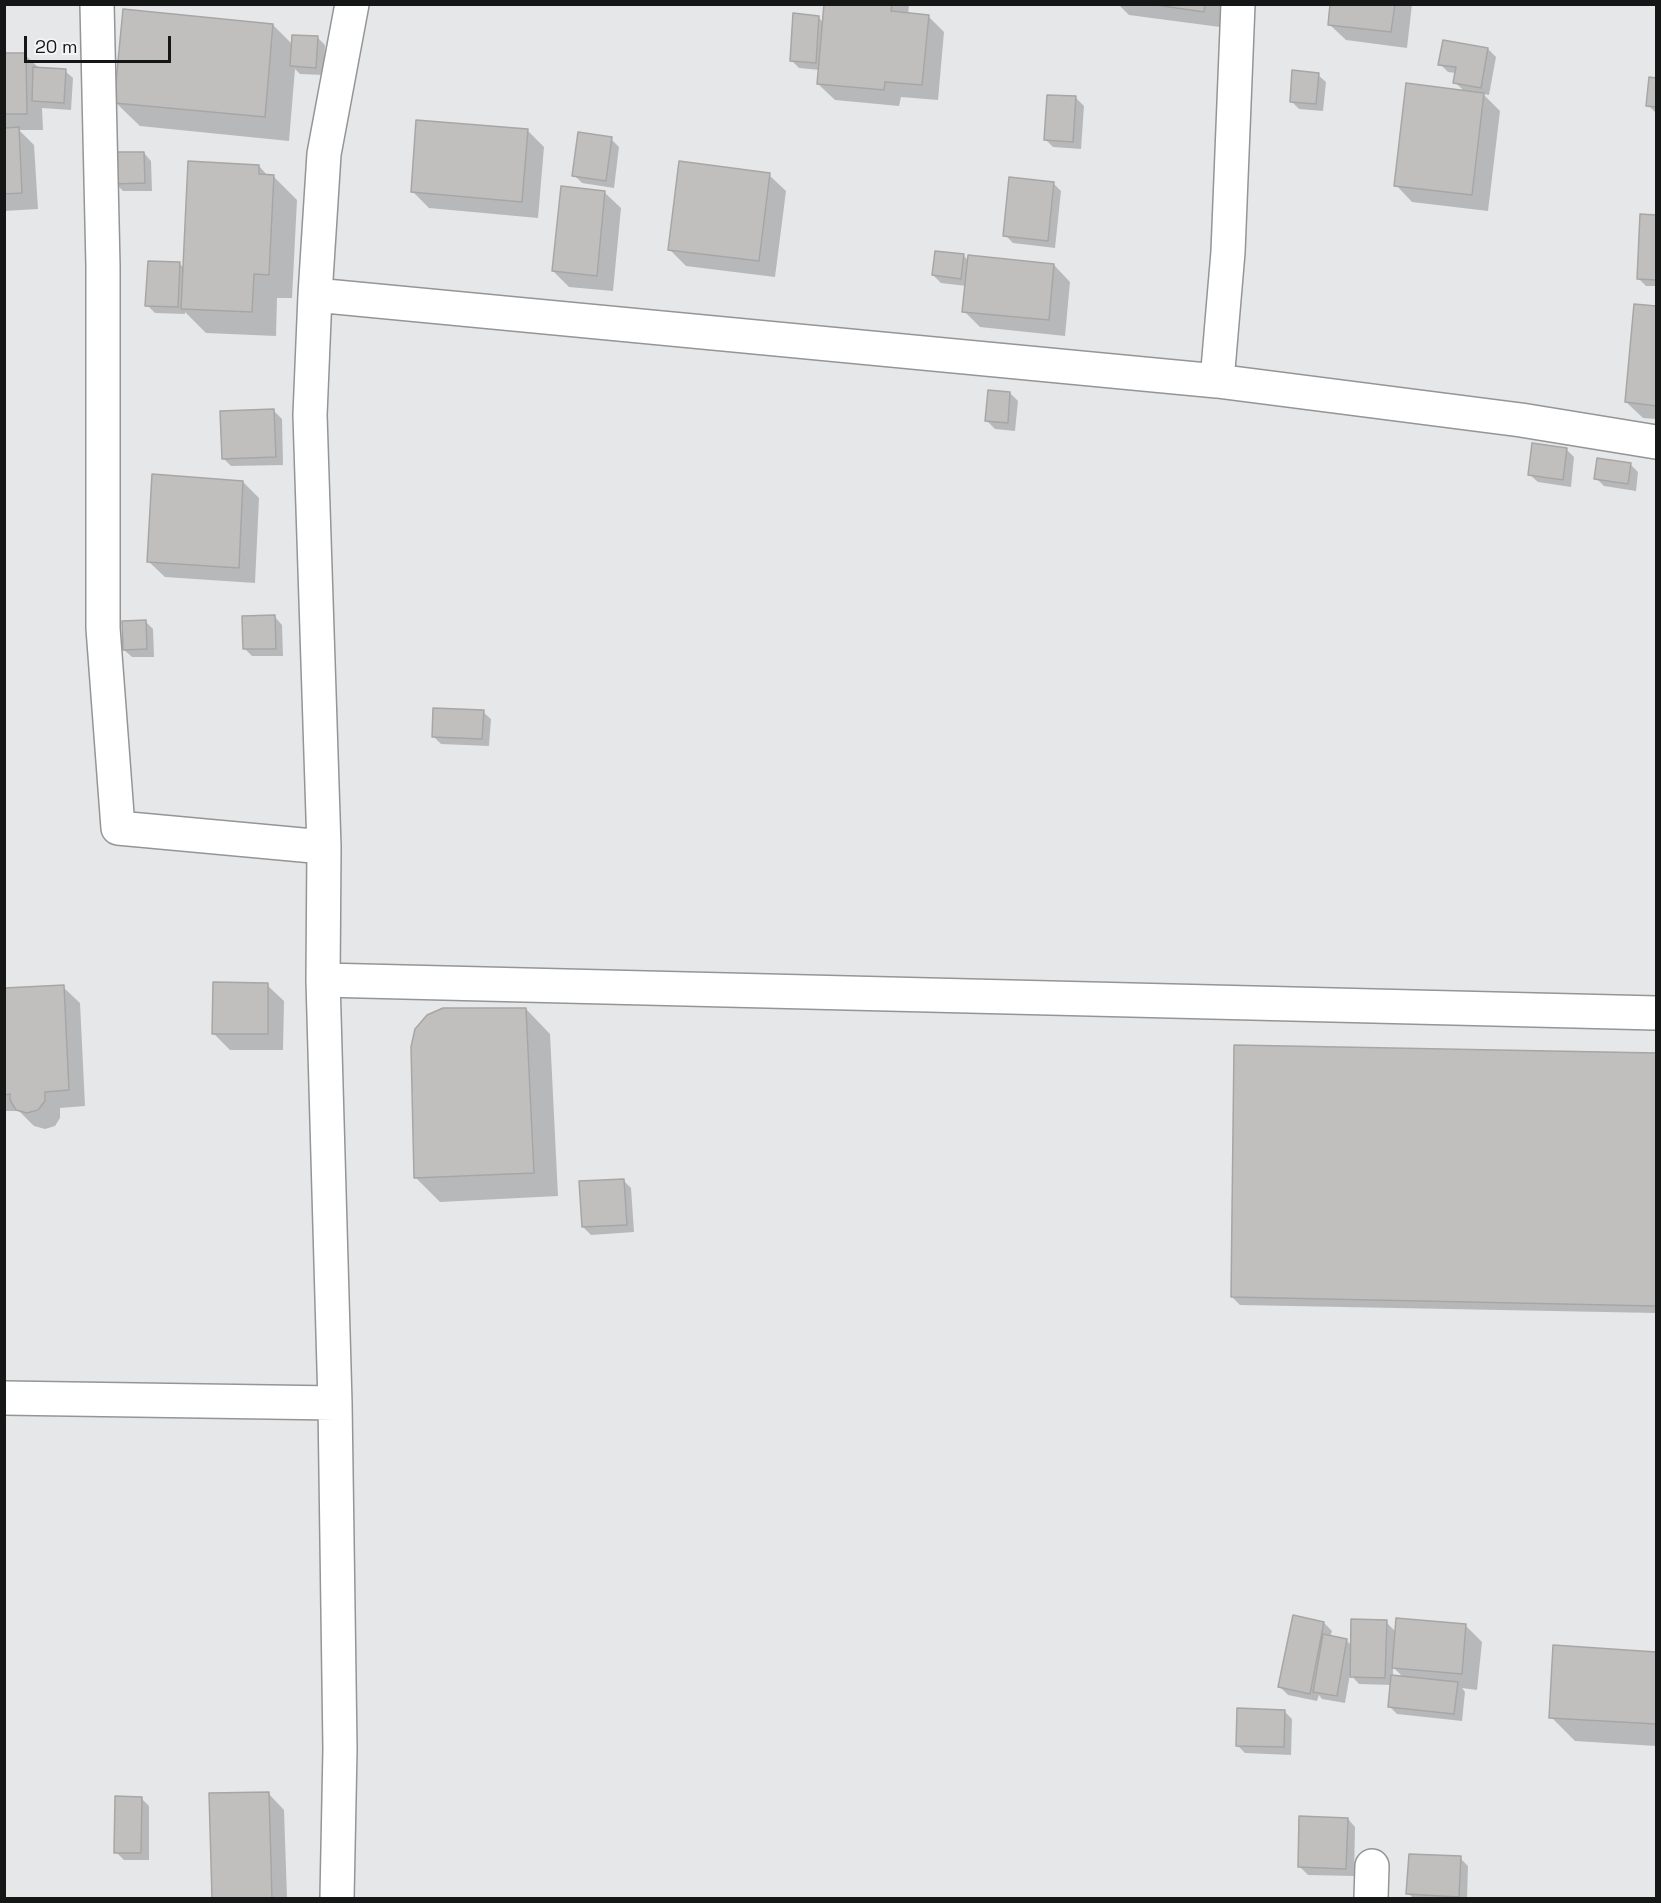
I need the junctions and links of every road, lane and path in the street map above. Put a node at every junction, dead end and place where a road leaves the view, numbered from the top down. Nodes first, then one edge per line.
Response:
1 (97, 4) edge
2 (352, 4) edge
3 (1238, 4) edge
4 (315, 295) junction
5 (1217, 381) junction
6 (1656, 442) edge
7 (324, 847) junction
8 (323, 980) junction
9 (1656, 1013) edge
10 (4, 1398) edge
11 (335, 1403) junction
12 (1372, 1866) dead end
13 (337, 1899) edge
14 (1371, 1899) edge

1 - 7 street
2 - 4 street
3 - 5 street
4 - 5 street
4 - 7 street
5 - 6 street
7 - 8 street
8 - 9 street
8 - 11 street
10 - 11 street
11 - 13 street
12 - 14 street

